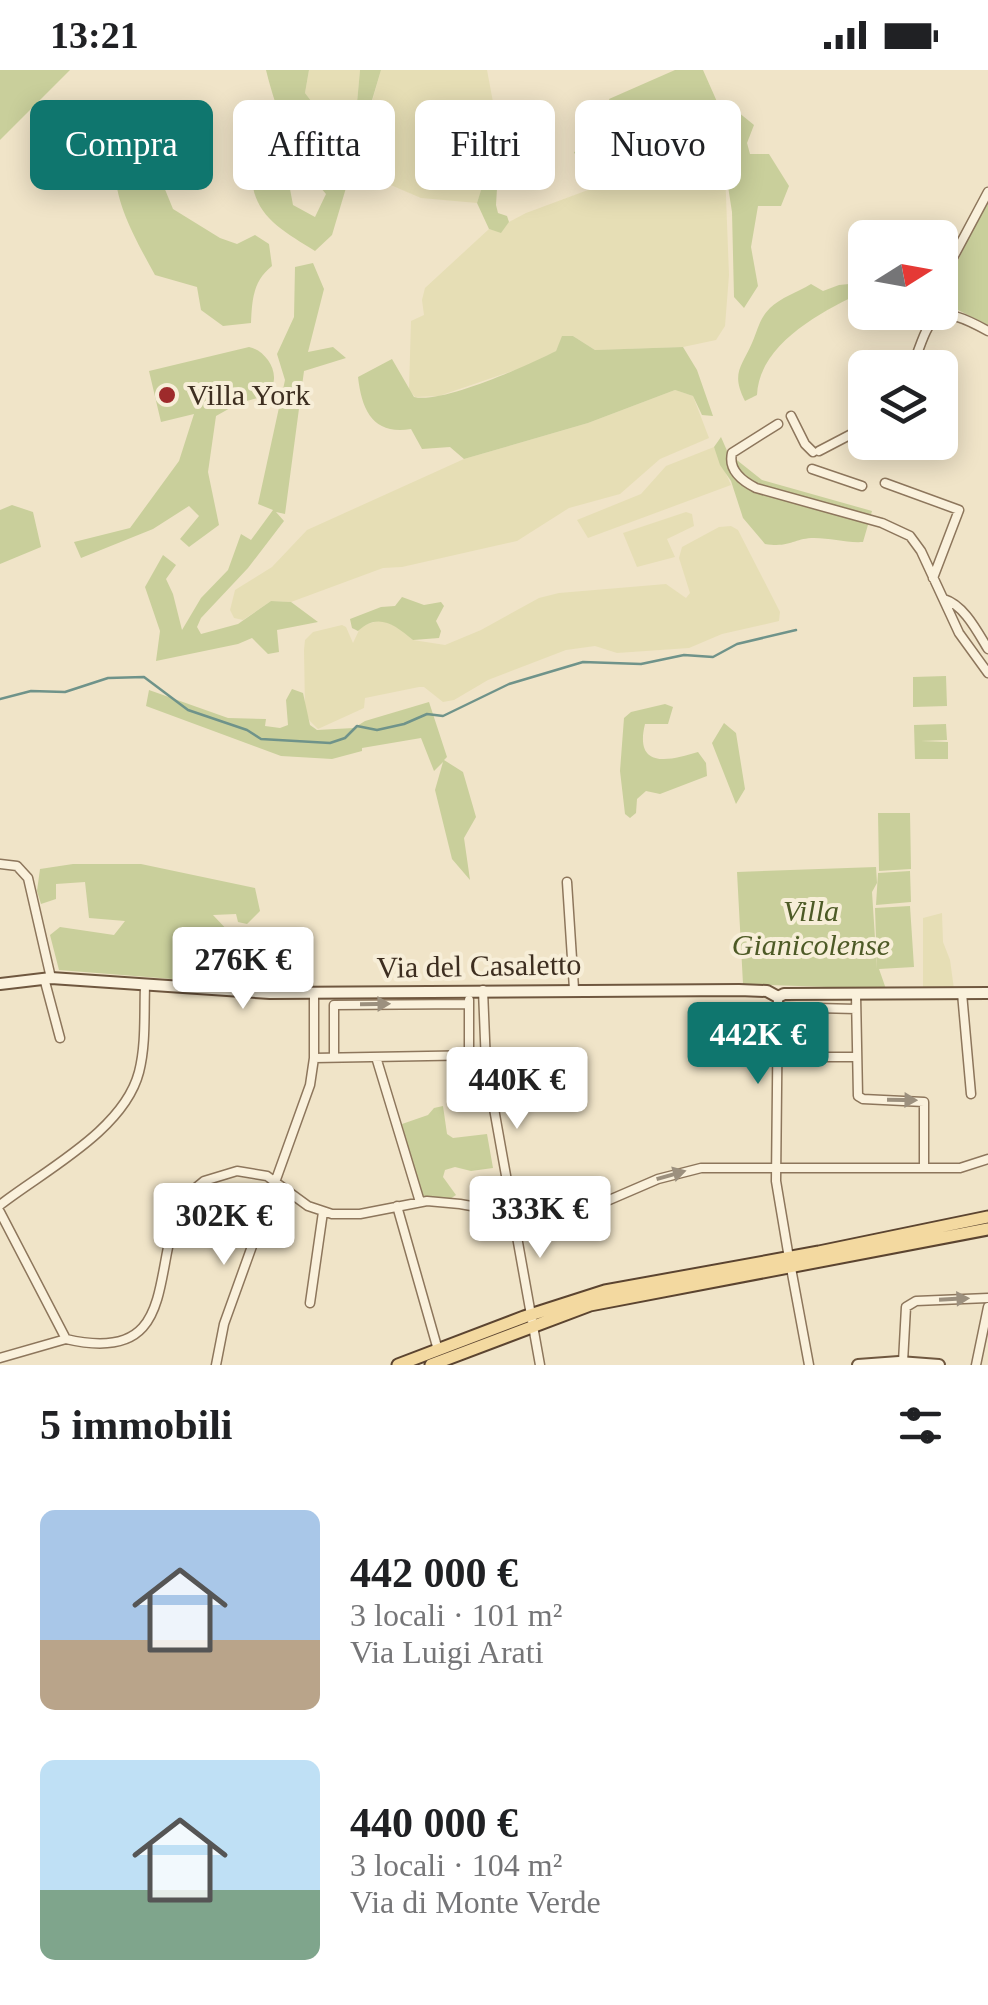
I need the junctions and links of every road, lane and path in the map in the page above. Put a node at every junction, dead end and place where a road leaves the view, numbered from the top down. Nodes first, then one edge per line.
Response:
1 (988, 192) edge
2 (958, 247) edge
3 (988, 331) edge
4 (918, 350) edge
5 (791, 416) dead end
6 (778, 424) dead end
7 (848, 436) edge
8 (805, 444) junction
9 (804, 457) dead end
10 (812, 469) dead end
11 (885, 483) dead end
12 (862, 486) dead end
13 (934, 578) junction
14 (944, 599) junction
15 (988, 649) edge
16 (988, 673) edge
17 (0, 864) edge
18 (568, 882) dead end
19 (48, 978) junction
20 (0, 984) edge
21 (145, 986) junction
22 (574, 989) junction
23 (468, 990) junction
24 (483, 990) junction
25 (314, 992) junction
26 (962, 993) junction
27 (988, 993) edge
28 (856, 995) junction
29 (778, 1002) junction
30 (468, 1004) junction
31 (856, 1008) junction
32 (60, 1038) dead end
33 (469, 1056) junction
34 (334, 1057) junction
35 (376, 1057) junction
36 (777, 1057) junction
37 (857, 1057) junction
38 (314, 1058) junction
39 (485, 1060) junction
40 (547, 1064) dead end
41 (971, 1094) dead end
42 (988, 1158) edge
43 (776, 1167) junction
44 (924, 1168) junction
45 (276, 1181) junction
46 (420, 1202) junction
47 (396, 1206) junction
48 (0, 1208) edge
49 (323, 1212) junction
50 (512, 1214) junction
51 (988, 1217) edge
52 (988, 1229) edge
53 (952, 1230) junction
54 (790, 1263) junction
55 (988, 1298) edge
56 (310, 1303) dead end
57 (988, 1307) edge
58 (532, 1320) junction
59 (66, 1339) junction
60 (438, 1350) junction
61 (0, 1358) edge
62 (903, 1362) junction
63 (216, 1365) edge
64 (398, 1365) edge
65 (431, 1365) edge
66 (540, 1365) edge
67 (809, 1365) edge
68 (858, 1365) edge
69 (938, 1365) edge
70 (976, 1365) edge

1 - 2 street
3 - 4 street
5 - 8 street
6 - 13 street
7 - 8 street
8 - 9 street
10 - 12 street
11 - 13 street
13 - 14 street
14 - 15 street
14 - 16 street
17 - 19 street
18 - 22 street
19 - 20 street, Via del Casaletto
19 - 21 street, Via del Casaletto
19 - 32 street
21 - 25 street, Via del Casaletto
21 - 48 street
22 - 24 street, Via del Casaletto
22 - 29 street, Via del Casaletto
23 - 24 street, Via del Casaletto
23 - 25 street, Via del Casaletto
23 - 30 street
24 - 39 street
25 - 38 street
26 - 27 street
26 - 28 street
26 - 41 street
28 - 29 street, Via del Casaletto
28 - 31 street
29 - 31 street
29 - 36 street
30 - 33 street
34 -> 30 street
31 - 37 street
33 - 35 street
33 - 39 street
34 - 35 street
34 - 38 street
35 - 46 street
36 - 37 street
36 - 43 street
37 -> 44 street
38 - 45 street
39 - 40 street
39 - 50 street
42 - 44 street
43 - 44 street
50 -> 43 street
43 - 54 street
45 - 49 street
45 - 59 street
45 - 63 street
46 - 47 street
46 - 50 street
47 - 49 street
47 - 60 street
48 - 59 street
49 - 56 street
50 - 58 street
51 - 53 main road
52 - 53 main road
53 - 54 main road
54 - 58 main road
54 - 67 street
62 -> 55 street
57 - 70 street
58 - 60 main road
58 - 65 main road
58 - 66 street
59 - 61 street
60 - 64 main road
62 - 68 street
62 - 69 street

